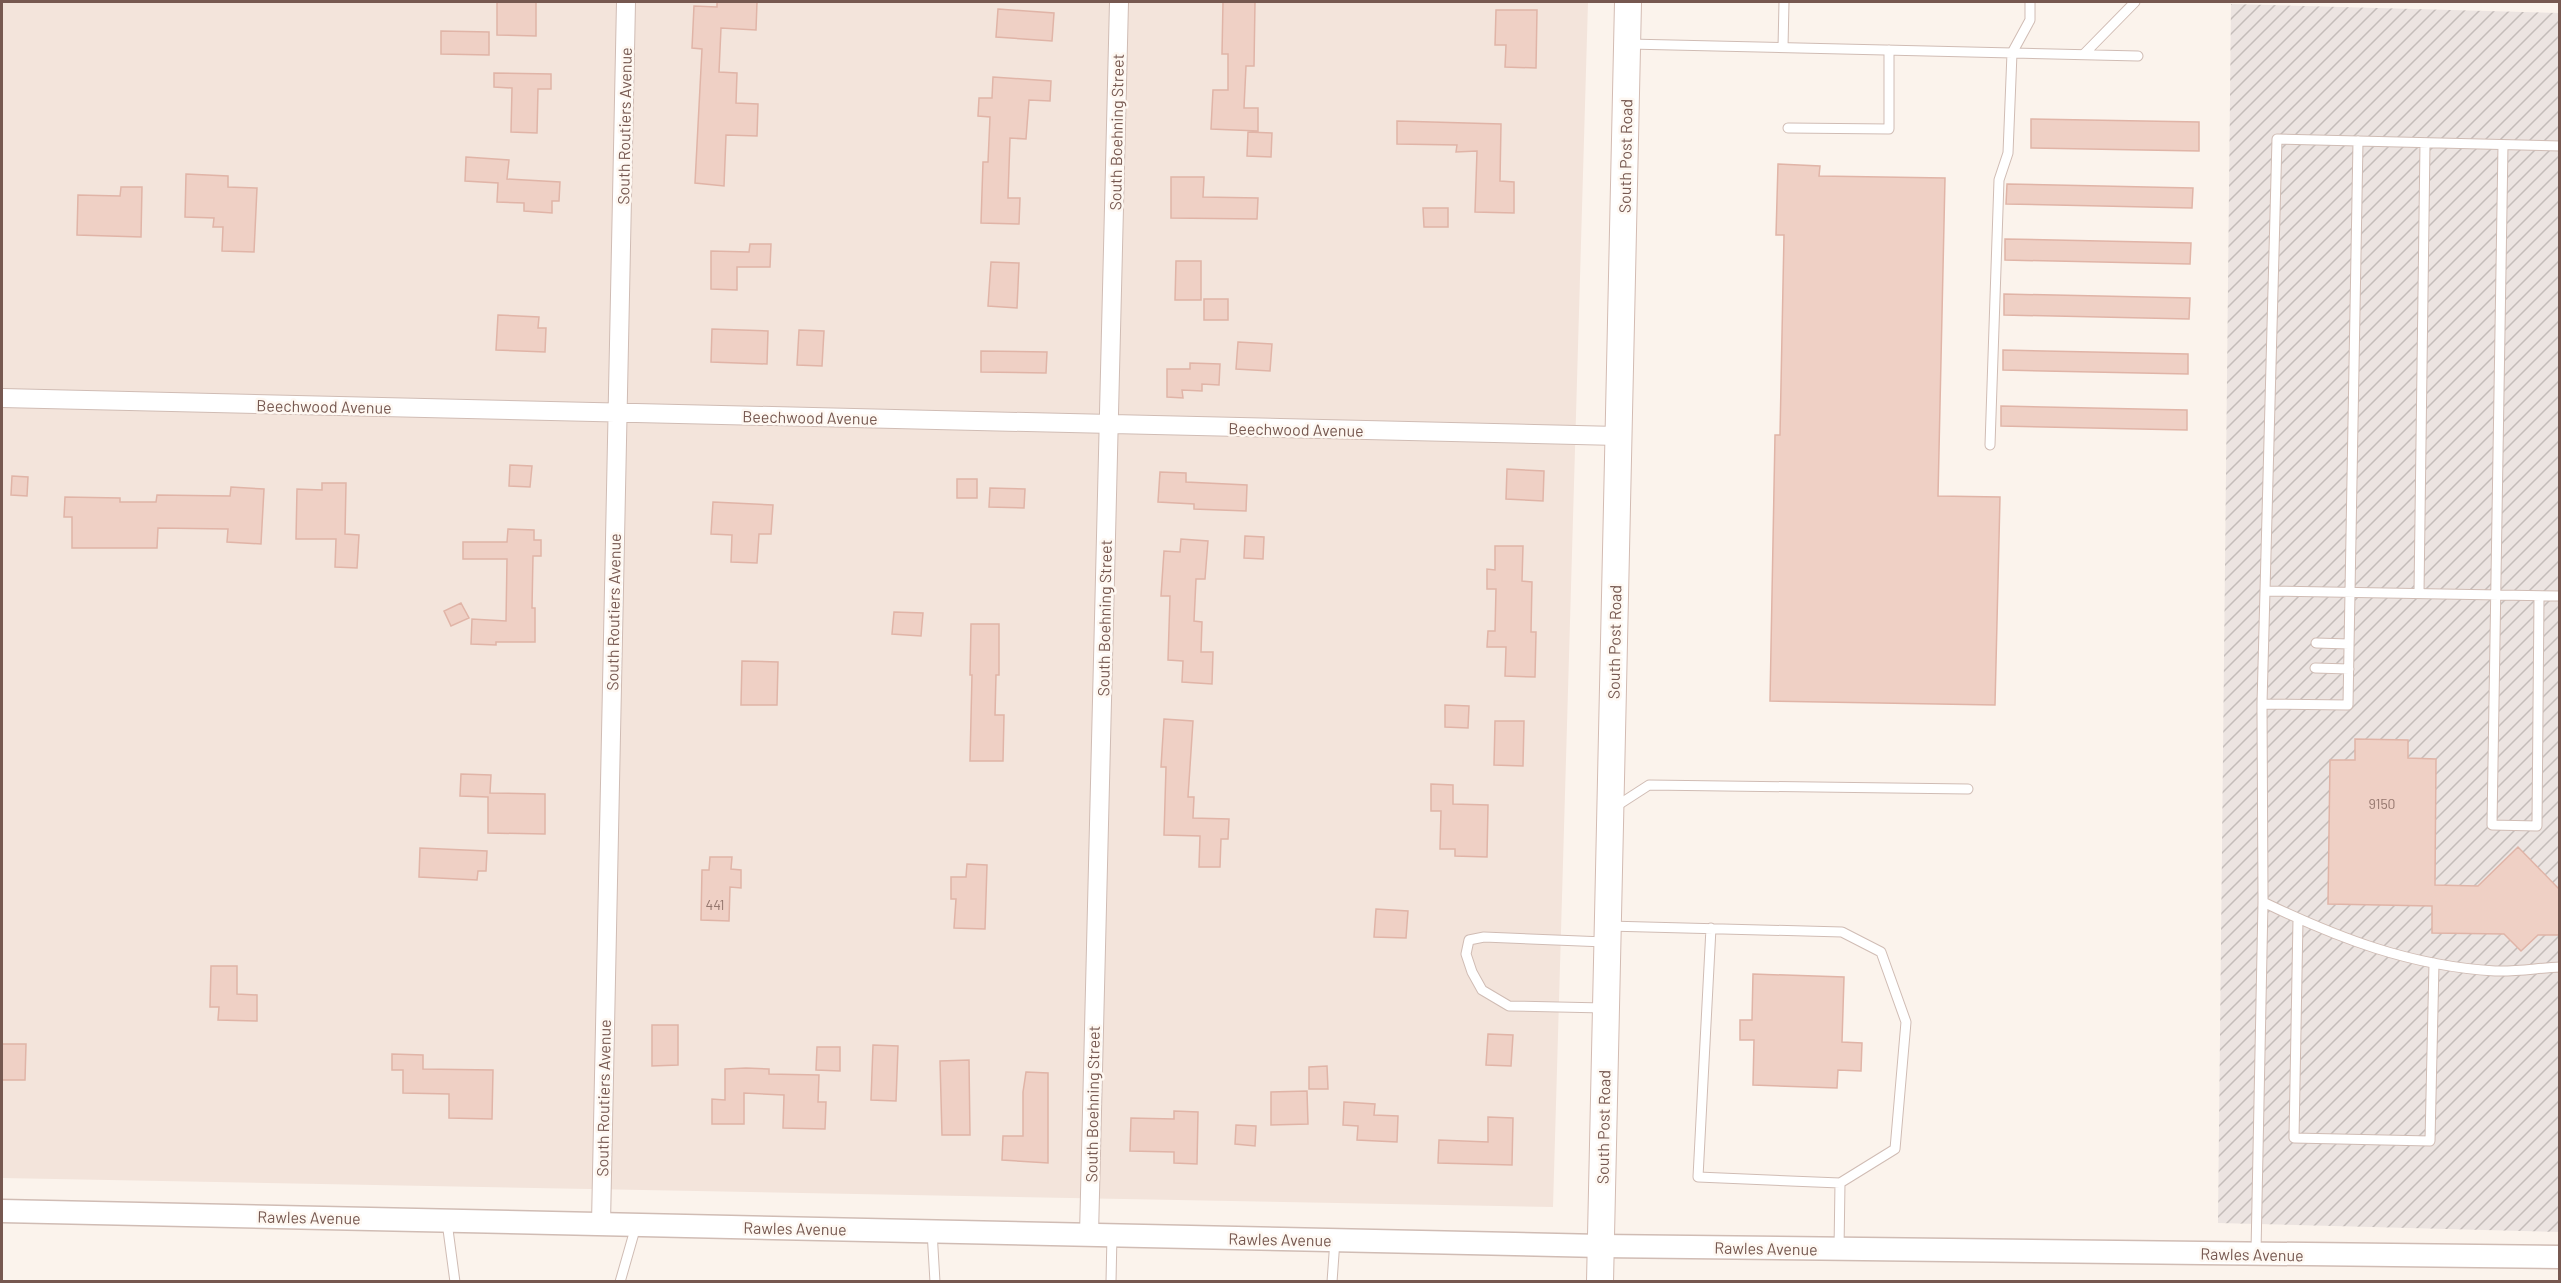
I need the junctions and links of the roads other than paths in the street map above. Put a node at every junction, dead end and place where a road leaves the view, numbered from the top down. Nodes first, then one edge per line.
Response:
1 (626, 2) edge
2 (1119, 2) edge
3 (1628, 2) edge
4 (1784, 2) edge
5 (2030, 2) edge
6 (2135, 2) edge
7 (1627, 44) junction
8 (1783, 47) junction
9 (1889, 50) junction
10 (2012, 53) junction
11 (2084, 54) junction
12 (2138, 56) dead end
13 (1788, 128) dead end
14 (2358, 141) junction
15 (2425, 143) junction
16 (2502, 145) junction
17 (2559, 146) edge
18 (2, 398) edge
19 (617, 413) junction
20 (1108, 424) junction
21 (1618, 436) junction
22 (1990, 445) dead end
23 (2266, 591) junction
24 (2350, 592) junction
25 (2418, 593) junction
26 (2497, 594) junction
27 (2540, 596) junction
28 (2559, 596) edge
29 (2316, 643) dead end
30 (2349, 644) junction
31 (2263, 666) junction
32 (2275, 666) dead end
33 (2315, 668) dead end
34 (2349, 669) junction
35 (2262, 704) junction
36 (1968, 789) dead end
37 (1610, 810) junction
38 (2263, 902) junction
39 (2298, 918) junction
40 (1711, 928) junction
41 (1608, 934) junction
42 (2433, 963) junction
43 (2559, 967) edge
44 (1606, 1008) junction
45 (1840, 1183) junction
46 (2, 1211) edge
47 (447, 1220) junction
48 (601, 1223) junction
49 (637, 1224) junction
50 (932, 1231) junction
51 (1089, 1235) junction
52 (1112, 1235) junction
53 (1335, 1240) junction
54 (1601, 1246) junction
55 (1839, 1249) junction
56 (2256, 1254) junction
57 (2559, 1257) edge
58 (455, 1281) edge
59 (620, 1281) edge
60 (934, 1281) edge
61 (1111, 1281) edge
62 (1332, 1281) edge
63 (1600, 1281) edge

1 - 19 street, South Routiers Avenue
2 - 20 street, South Boehning Street
3 - 7 main road, South Post Road
4 - 8 lane
5 - 10 lane
6 - 11 lane
7 - 8 lane
7 - 21 main road, South Post Road
8 - 9 lane
9 - 10 lane
9 - 13 lane
10 - 11 lane
10 - 22 lane
11 - 12 lane
14 - 15 lane
14 - 23 lane
14 - 24 lane
15 - 16 lane
15 - 25 lane
16 - 17 lane
16 - 26 lane
18 - 19 street, Beechwood Avenue
19 - 20 street, Beechwood Avenue
19 - 48 street, South Routiers Avenue
20 - 21 street, Beechwood Avenue
20 - 51 street, South Boehning Street
21 - 37 main road, South Post Road
23 - 24 lane
23 - 31 lane
24 - 25 lane
24 - 30 lane
25 - 26 lane
26 - 27 lane
26 - 27 lane
27 - 28 lane
29 - 30 lane
30 - 34 lane
31 - 32 lane
31 - 35 lane
33 - 34 lane
34 - 35 lane
35 - 38 lane
36 - 37 lane
37 - 41 main road, South Post Road
38 - 39 lane
38 - 56 lane
39 - 42 lane
39 - 42 lane
40 - 41 lane
40 - 45 lane
40 - 45 lane
41 - 44 main road, South Post Road
41 - 44 lane
42 - 43 lane
44 - 54 main road, South Post Road
45 - 55 lane
46 - 47 street, Rawles Avenue
47 - 48 street, Rawles Avenue
47 - 58 lane
48 - 49 street, Rawles Avenue
49 - 50 street, Rawles Avenue
49 - 59 lane
50 - 51 street, Rawles Avenue
50 - 60 lane
51 - 52 street, Rawles Avenue
52 - 53 street, Rawles Avenue
52 - 61 lane
53 - 54 street, Rawles Avenue
53 - 62 lane
54 - 55 street, Rawles Avenue
54 - 63 main road, South Post Road
55 - 56 street, Rawles Avenue
56 - 57 street, Rawles Avenue

